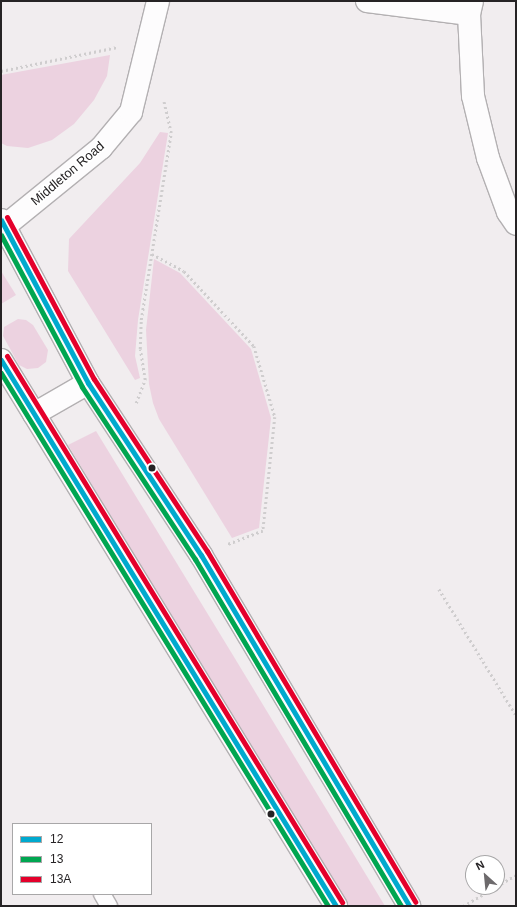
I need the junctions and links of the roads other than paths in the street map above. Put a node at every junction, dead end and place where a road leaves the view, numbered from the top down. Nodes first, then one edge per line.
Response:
1 (158, 1) edge
2 (367, 1) edge
3 (470, 7) edge
4 (3, 223) edge
5 (516, 224) edge
6 (1, 360) edge
7 (88, 383) junction
8 (34, 414) junction
9 (103, 895) edge
10 (109, 906) edge
11 (336, 906) edge
12 (409, 906) edge

1 - 4 street, Middleton Road
2 - 3 street
3 - 5 street
4 - 7 street
6 - 8 street
7 - 8 street
7 - 12 street
8 - 11 street
9 - 10 lane

